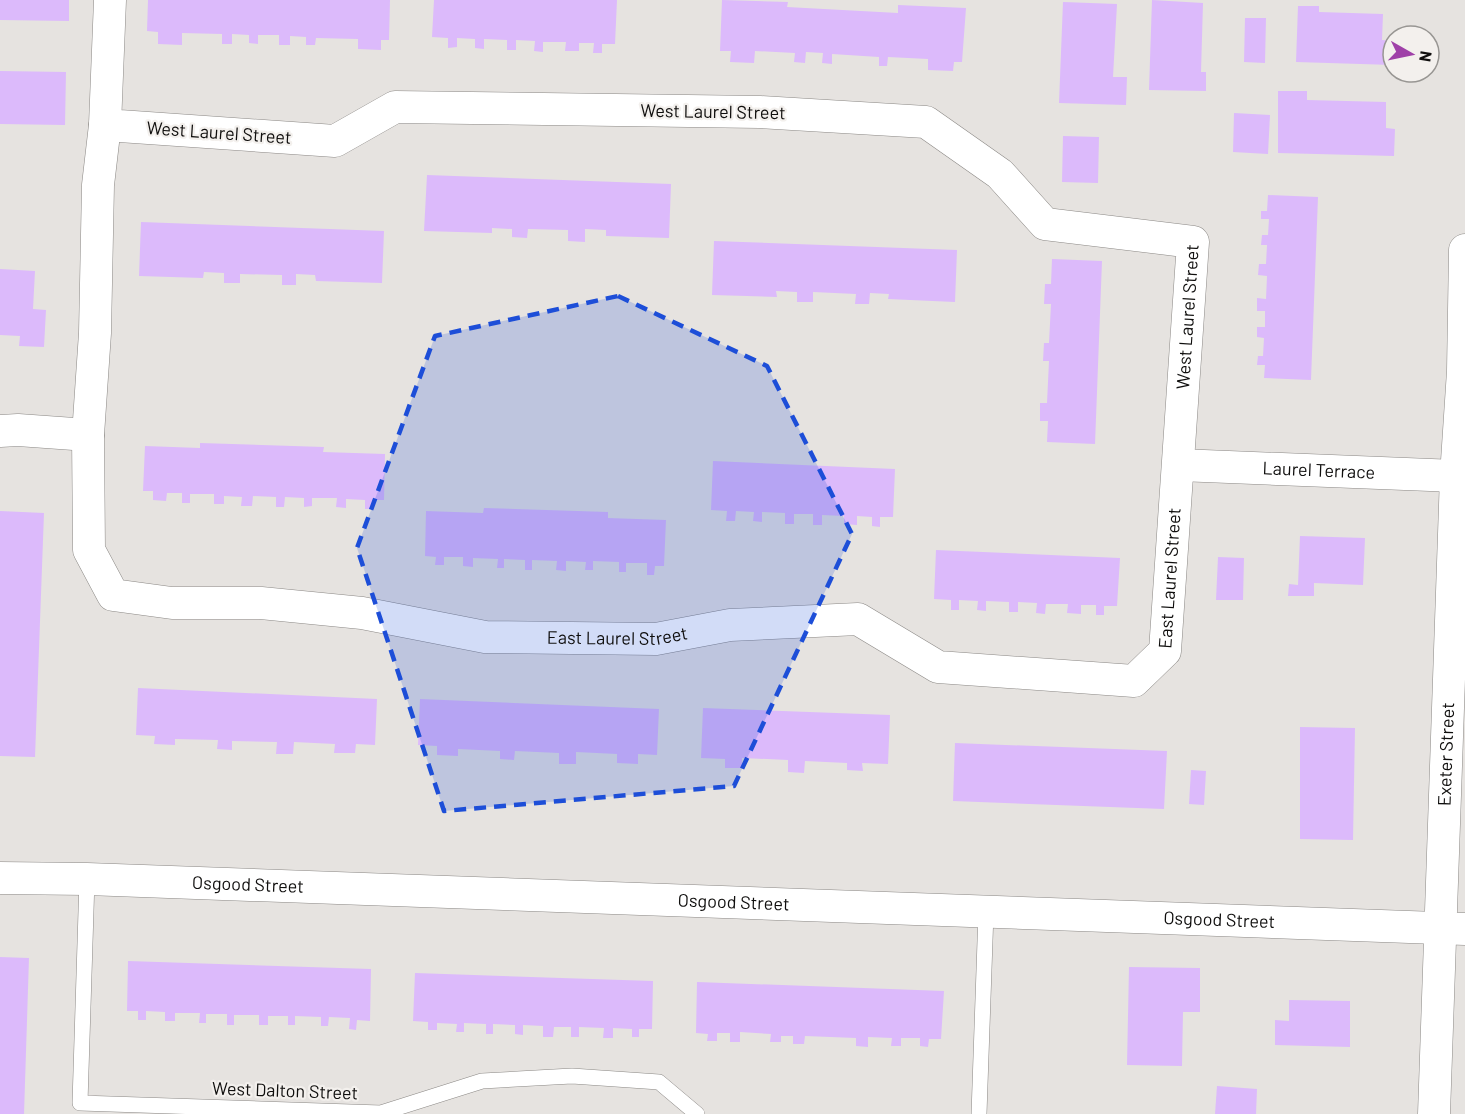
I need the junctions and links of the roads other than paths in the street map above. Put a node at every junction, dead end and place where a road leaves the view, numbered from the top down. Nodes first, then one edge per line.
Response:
1 (110, 0) edge
2 (105, 125) junction
3 (1465, 249) edge
4 (1464, 371) edge
5 (0, 432) edge
6 (88, 435) junction
7 (1179, 465) junction
8 (1456, 476) junction
9 (0, 878) edge
10 (87, 879) junction
11 (986, 912) junction
12 (1453, 929) edge
13 (80, 1109) edge
14 (697, 1114) edge
15 (980, 1114) edge
16 (1434, 1114) edge

1 - 2 street
2 - 6 street
2 - 7 street, West Laurel Street
3 - 4 street, Exeter Street
4 - 8 street, Exeter Street
5 - 6 street
6 - 7 street, East Laurel Street
7 - 8 street, Laurel Terrace
8 - 12 street, Exeter Street
9 - 10 street, Osgood Street
10 - 11 street, Osgood Street
10 - 13 lane, West Dalton Street
11 - 12 street, Osgood Street
11 - 15 lane
12 - 16 street, Exeter Street
13 - 14 lane, West Dalton Street

